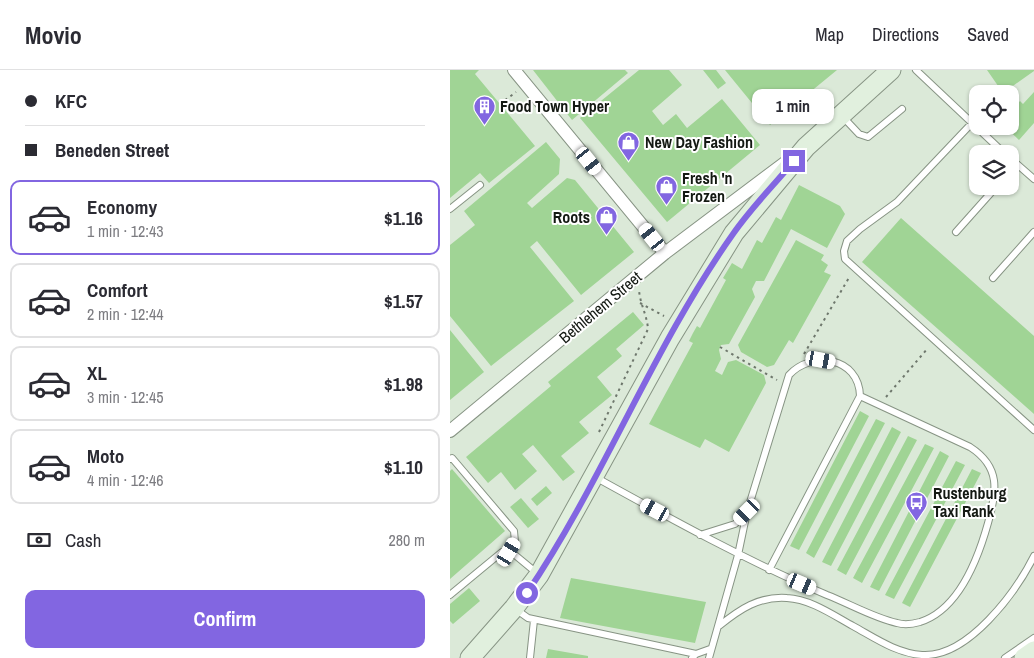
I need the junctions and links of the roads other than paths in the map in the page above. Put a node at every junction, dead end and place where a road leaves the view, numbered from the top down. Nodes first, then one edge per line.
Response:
1 (514, 70) edge
2 (891, 70) edge
3 (916, 70) edge
4 (902, 109) dead end
5 (842, 116) junction
6 (969, 120) edge
7 (969, 126) edge
8 (985, 135) edge
9 (995, 145) edge
10 (806, 147) junction
11 (1019, 166) edge
12 (1034, 179) edge
13 (480, 185) dead end
14 (989, 195) edge
15 (450, 209) edge
16 (956, 232) dead end
17 (1034, 232) edge
18 (665, 252) junction
19 (994, 278) dead end
20 (860, 396) junction
21 (1034, 430) edge
22 (450, 431) edge
23 (450, 459) edge
24 (595, 477) junction
25 (747, 512) junction
26 (700, 534) junction
27 (509, 552) junction
28 (738, 555) junction
29 (1034, 556) edge
30 (769, 570) junction
31 (539, 575) junction
32 (450, 595) edge
33 (514, 608) junction
34 (534, 620) junction
35 (718, 627) junction
36 (1034, 638) edge
37 (710, 649) junction
38 (1034, 651) edge
39 (694, 656) edge
40 (470, 658) edge
41 (530, 658) edge
42 (709, 658) edge
43 (1006, 658) edge
44 (1024, 658) edge

1 - 18 street
2 - 5 main road, Bethlehem Street
3 - 6 lane
4 - 5 lane
5 - 10 main road, Bethlehem Street
7 - 21 lane
8 - 9 lane
10 - 18 street, Bethlehem Street
10 - 24 main road
11 - 12 lane
13 - 15 lane
14 - 16 lane
17 - 19 lane
18 - 22 street, Bethlehem Street
20 - 25 lane
20 - 30 lane
20 - 30 lane
23 - 27 lane
24 - 26 lane
24 - 31 main road
25 - 26 lane
25 - 28 lane
26 - 28 lane
27 - 31 lane
27 - 32 lane
28 - 30 lane
28 - 35 lane
29 - 35 lane
31 - 33 main road
33 - 34 lane
33 - 40 main road
34 - 39 lane
34 - 41 lane
35 - 37 lane
36 - 43 lane
37 - 39 lane
37 - 42 lane
38 - 44 main road

